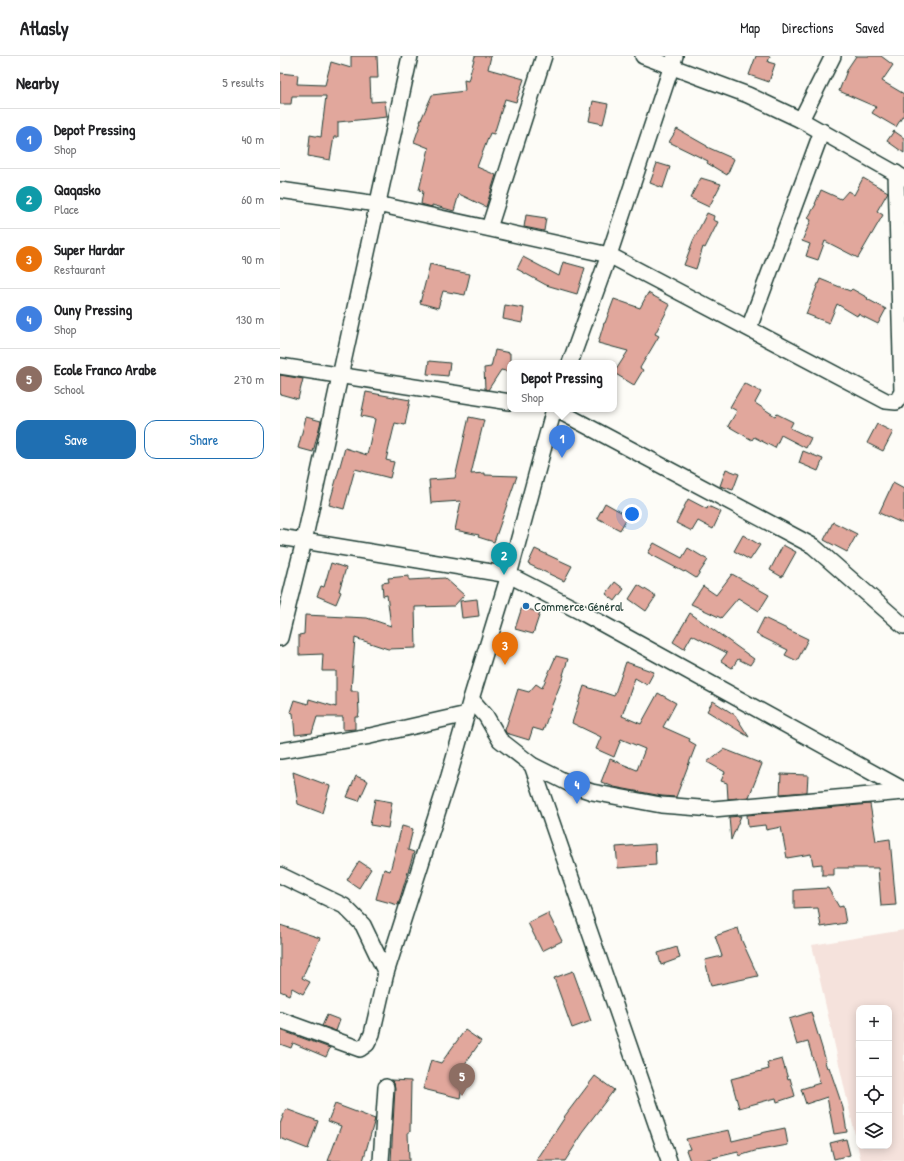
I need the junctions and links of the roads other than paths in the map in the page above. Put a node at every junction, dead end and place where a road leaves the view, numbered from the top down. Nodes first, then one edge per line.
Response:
1 (410, 56) edge
2 (544, 56) edge
3 (644, 56) edge
4 (833, 56) edge
5 (673, 61) edge
6 (802, 120) junction
7 (822, 131) junction
8 (900, 175) edge
9 (280, 190) edge
10 (377, 204) junction
11 (489, 228) junction
12 (609, 255) junction
13 (749, 328) junction
14 (571, 360) edge
15 (280, 366) edge
16 (340, 376) junction
17 (507, 402) edge
18 (553, 412) edge
19 (560, 412) edge
20 (280, 537) edge
21 (304, 541) junction
22 (509, 575) junction
23 (904, 626) edge
24 (280, 638) edge
25 (469, 706) junction
26 (280, 751) edge
27 (532, 765) junction
28 (904, 791) edge
29 (280, 875) edge
30 (386, 972) junction
31 (280, 1020) edge
32 (386, 1087) dead end
33 (381, 1161) edge
34 (669, 1161) edge

1 - 10 street
2 - 11 street
3 - 5 street
4 - 6 street
5 - 6 street
5 - 12 street
6 - 7 street
7 - 8 street
7 - 13 street
8 - 13 street
9 - 10 street
10 - 11 street
10 - 16 street
11 - 12 street
12 - 13 street
12 - 14 street
15 - 16 street
16 - 17 street
16 - 21 street
18 - 22 street
19 - 23 street
20 - 21 street
21 - 22 street
21 - 24 street
22 - 25 street
22 - 28 street
25 - 26 street
25 - 27 street
25 - 30 street
27 - 28 street
27 - 34 street
29 - 30 street
30 - 31 street
32 - 33 street

